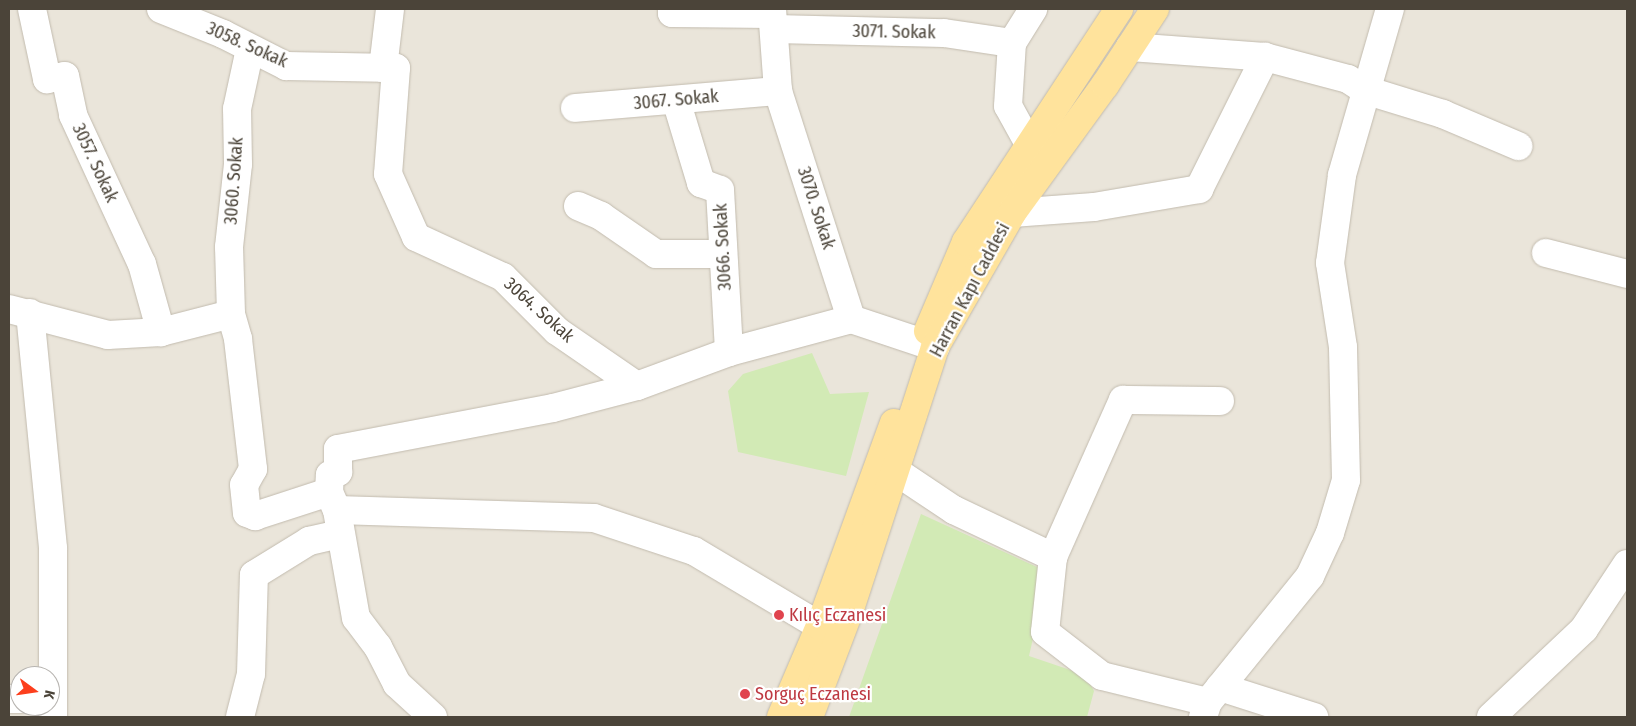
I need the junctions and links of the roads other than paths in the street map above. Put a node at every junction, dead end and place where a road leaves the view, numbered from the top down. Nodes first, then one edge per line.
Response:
1 (32, 9) edge
2 (162, 9) edge
3 (390, 9) edge
4 (672, 9) edge
5 (1033, 9) edge
6 (1119, 9) edge
7 (1155, 9) edge
8 (1390, 9) edge
9 (773, 18) edge
10 (1012, 43) junction
11 (1130, 48) junction
12 (250, 49) junction
13 (1265, 56) junction
14 (389, 68) junction
15 (1365, 90) junction
16 (778, 91) junction
17 (676, 100) junction
18 (575, 108) dead end
19 (1029, 144) junction
20 (1518, 146) dead end
21 (578, 206) dead end
22 (1012, 212) junction
23 (1546, 253) dead end
24 (723, 254) junction
25 (1627, 274) edge
26 (19, 311) edge
27 (231, 314) junction
28 (851, 319) junction
29 (161, 332) junction
30 (930, 344) junction
31 (729, 352) junction
32 (637, 386) junction
33 (1220, 401) dead end
34 (897, 472) junction
35 (335, 512) junction
36 (1053, 557) junction
37 (1627, 564) edge
38 (820, 626) junction
39 (51, 666) edge
40 (1210, 702) edge
41 (240, 717) edge
42 (433, 717) edge
43 (781, 717) edge
44 (809, 717) edge
45 (1314, 717) edge
46 (1491, 717) edge

1 - 29 street, 3057. Sokak
2 - 12 street, 3058. Sokak
3 - 14 street, 3064. Sokak
4 - 9 street, 3071. Sokak
5 - 10 street
6 - 19 main road, Harran Kapı Caddesi
7 - 11 main road, Harran Kapı Caddesi
8 - 15 street
9 - 10 street, 3071. Sokak
9 - 16 street, 3070. Sokak
10 - 19 street
11 - 13 street
11 - 22 main road, Harran Kapı Caddesi
12 - 14 street, 3058. Sokak
12 - 27 street, 3060. Sokak
13 - 15 street
13 - 22 street
14 - 32 street, 3064. Sokak
15 - 20 street
15 - 40 street
16 - 17 street, 3067. Sokak
16 - 28 street, 3070. Sokak
17 - 18 street, 3067. Sokak
17 - 24 street, 3066. Sokak
19 - 30 main road, Harran Kapı Caddesi
21 - 24 street
22 - 30 main road, Harran Kapı Caddesi
23 - 25 street
24 - 31 street, 3066. Sokak
26 - 29 street
26 - 39 street
27 - 29 street
27 - 35 street, 3060. Sokak
28 - 30 street
28 - 31 street
30 - 34 main road, Harran Kapı Caddesi
30 - 38 main road, Harran Kapı Caddesi
31 - 32 street
32 - 35 street
33 - 36 street
34 - 36 street
34 - 44 main road, Harran Kapı Caddesi
35 - 38 street
35 - 41 street
35 - 42 street
36 - 40 street
37 - 46 street
38 - 43 main road, Harran Kapı Caddesi
40 - 45 street

